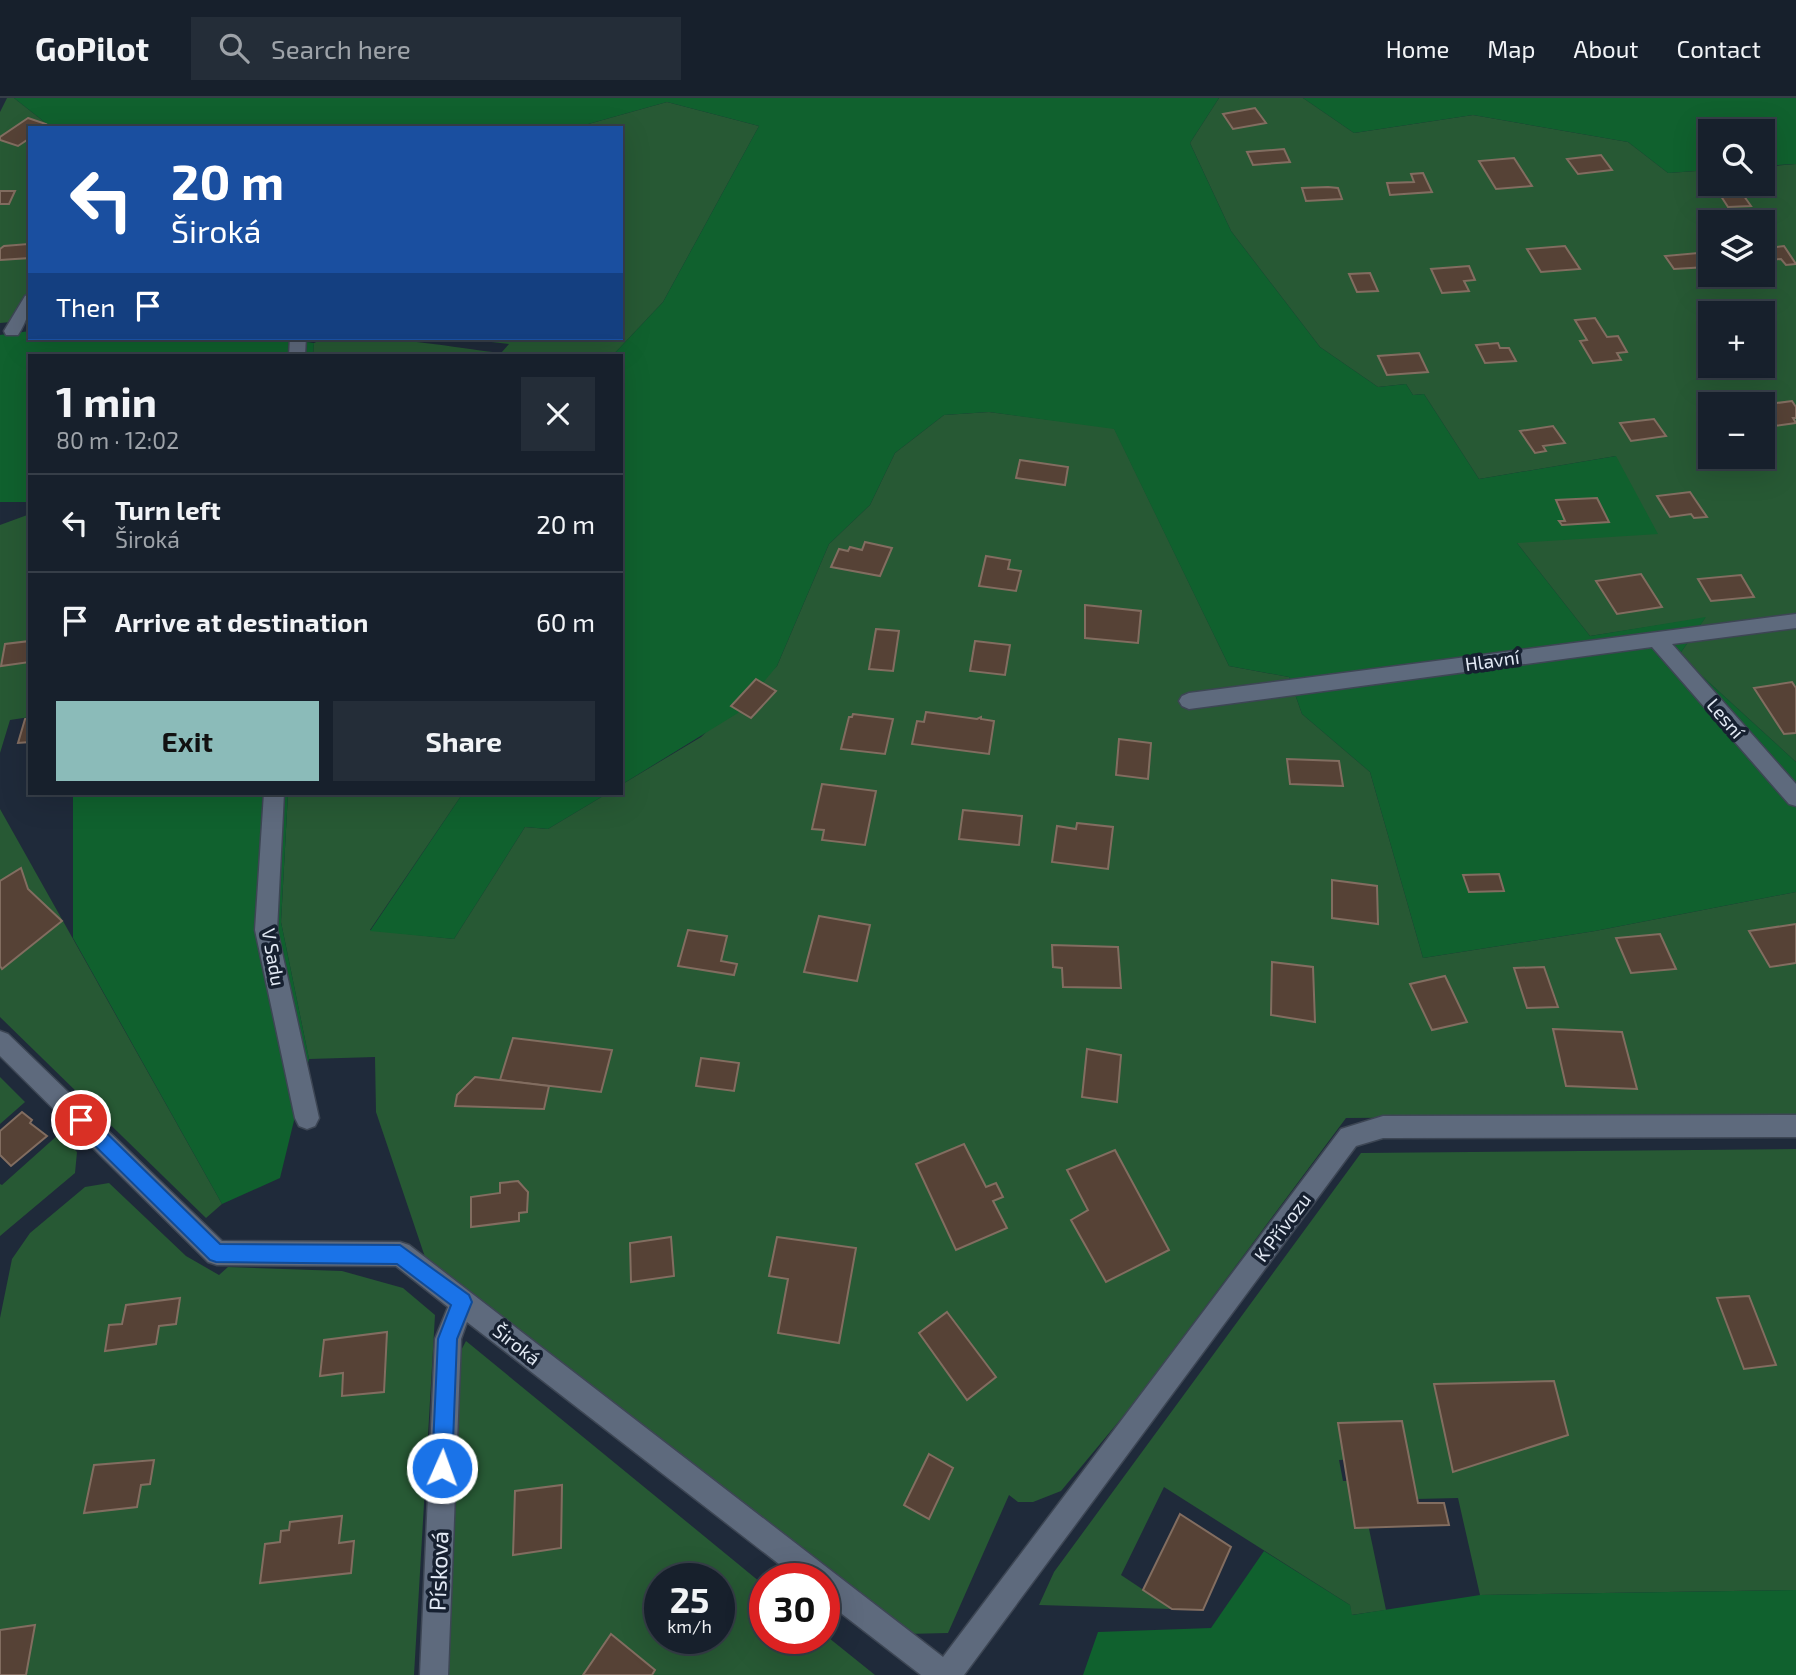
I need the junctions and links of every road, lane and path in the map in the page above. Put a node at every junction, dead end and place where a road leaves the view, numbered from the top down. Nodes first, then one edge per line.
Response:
1 (28, 302) edge
2 (28, 329) edge
3 (6, 332) edge
4 (1796, 621) edge
5 (1656, 639) junction
6 (1188, 701) dead end
7 (274, 795) edge
8 (1796, 798) edge
9 (0, 1041) edge
10 (307, 1118) dead end
11 (1796, 1126) edge
12 (462, 1302) junction
13 (800, 1563) edge
14 (840, 1595) edge
15 (434, 1675) edge
16 (945, 1675) edge

1 - 3 street
2 - 3 street
4 - 5 street, Hlavní
5 - 6 street, Hlavní
5 - 8 street, Lesní
7 - 10 street, V Sadu
9 - 12 street, Široká
11 - 16 street, K Přívozu
12 - 13 street, Široká
12 - 15 street, Písková
14 - 16 street

